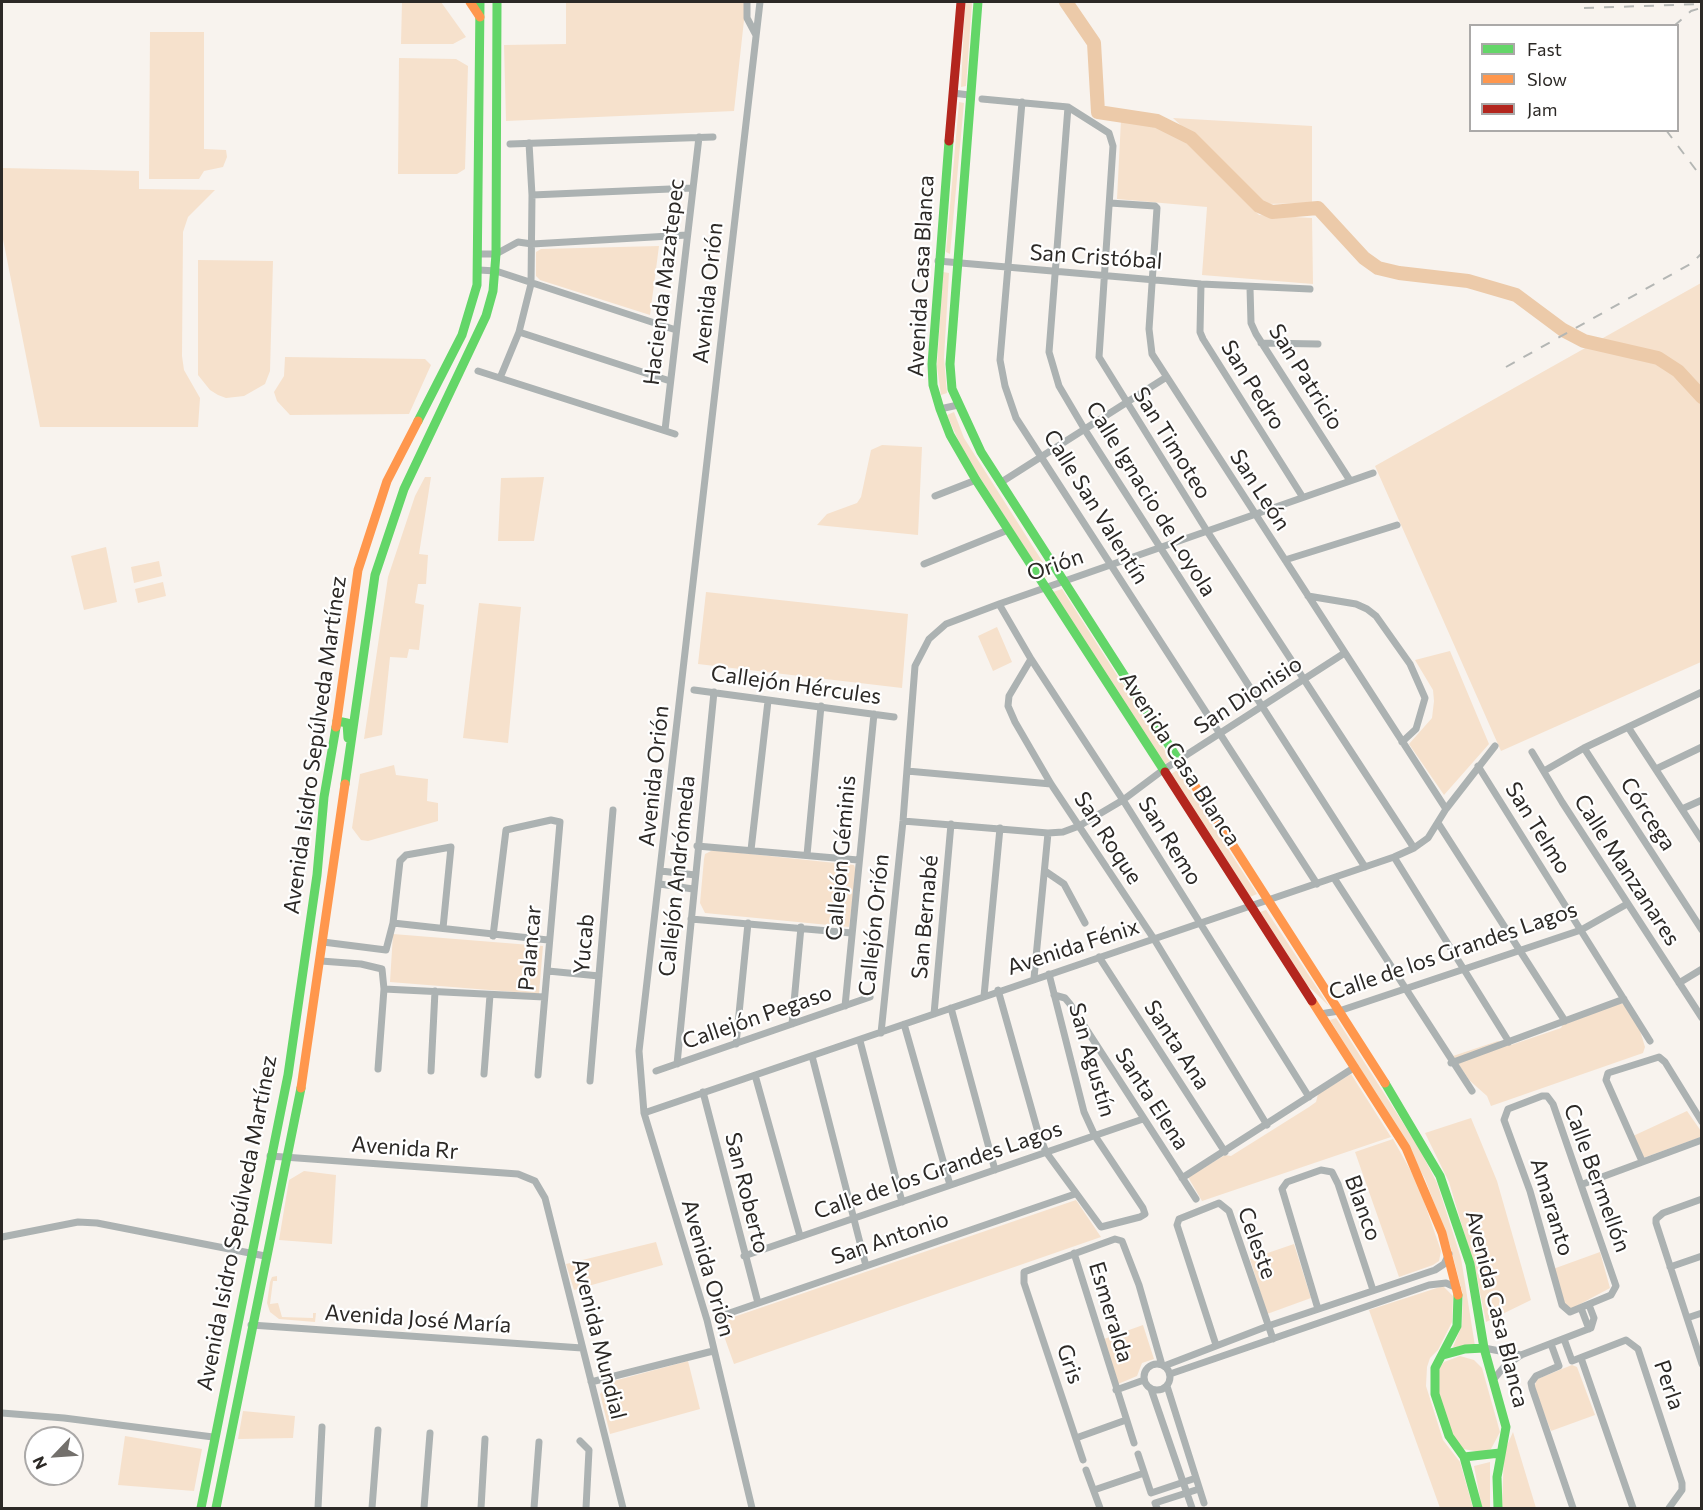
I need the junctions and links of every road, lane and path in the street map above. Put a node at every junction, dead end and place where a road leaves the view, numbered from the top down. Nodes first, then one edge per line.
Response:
1 (470, 2) edge
2 (480, 2) edge
3 (507, 2) edge
4 (747, 2) edge
5 (760, 2) edge
6 (961, 2) edge
7 (978, 2) edge
8 (497, 7) edge
9 (480, 17) junction
10 (756, 35) junction
11 (953, 93) junction
12 (969, 95) junction
13 (982, 99) dead end
14 (1022, 102) junction
15 (1068, 107) junction
16 (699, 137) junction
17 (713, 137) dead end
18 (529, 143) junction
19 (510, 144) dead end
20 (693, 188) junction
21 (532, 195) junction
22 (1110, 203) junction
23 (687, 235) junction
24 (532, 244) junction
25 (479, 254) junction
26 (496, 254) junction
27 (938, 261) junction
28 (956, 262) junction
29 (1008, 268) junction
30 (479, 270) junction
31 (496, 271) junction
32 (1055, 271) junction
33 (1104, 274) junction
34 (1154, 278) junction
35 (531, 284) junction
36 (1201, 284) junction
37 (1250, 288) junction
38 (1310, 289) dead end
39 (676, 330) junction
40 (519, 332) junction
41 (1261, 343) junction
42 (1318, 344) dead end
43 (478, 371) dead end
44 (500, 378) junction
45 (1166, 378) junction
46 (670, 381) junction
47 (1126, 404) junction
48 (958, 405) junction
49 (940, 409) junction
50 (665, 430) junction
51 (1085, 430) junction
52 (675, 434) dead end
53 (1043, 457) junction
54 (1372, 473) dead end
55 (1349, 479) junction
56 (976, 480) junction
57 (1000, 483) junction
58 (935, 496) dead end
59 (1302, 496) junction
60 (1253, 513) junction
61 (1397, 525) dead end
62 (1008, 530) junction
63 (1207, 531) junction
64 (1159, 548) junction
65 (1285, 560) junction
66 (924, 564) dead end
67 (1110, 565) junction
68 (1062, 580) junction
69 (1045, 587) junction
70 (1308, 596) junction
71 (999, 604) junction
72 (1343, 654) junction
73 (1031, 659) junction
74 (1304, 681) junction
75 (694, 690) dead end
76 (714, 692) junction
77 (1701, 692) edge
78 (768, 700) junction
79 (821, 706) junction
80 (1262, 708) junction
81 (874, 714) junction
82 (894, 717) dead end
83 (337, 721) junction
84 (1628, 727) junction
85 (1221, 735) junction
86 (1402, 742) junction
87 (1495, 746) dead end
88 (1701, 747) edge
89 (1584, 748) junction
90 (1532, 752) dead end
91 (350, 755) junction
92 (1178, 760) junction
93 (1478, 766) junction
94 (1163, 770) junction
95 (1656, 770) junction
96 (907, 771) junction
97 (1544, 771) junction
98 (1052, 784) junction
99 (1123, 800) junction
100 (1701, 800) edge
101 (1446, 809) junction
102 (1682, 809) junction
103 (613, 810) dead end
104 (903, 821) junction
105 (1438, 823) junction
106 (951, 824) junction
107 (1079, 826) junction
108 (1000, 828) junction
109 (1048, 833) junction
110 (1701, 840) edge
111 (697, 846) junction
112 (1414, 848) junction
113 (751, 850) junction
114 (807, 855) junction
115 (1394, 857) junction
116 (858, 860) junction
117 (1365, 867) junction
118 (661, 871) junction
119 (1046, 871) junction
120 (695, 874) junction
121 (1334, 878) junction
122 (660, 884) junction
123 (1317, 884) junction
124 (693, 889) junction
125 (1267, 900) junction
126 (1627, 904) junction
127 (1252, 907) junction
128 (691, 919) junction
129 (748, 923) junction
130 (1084, 923) dead end
131 (393, 924) junction
132 (1200, 924) junction
133 (801, 927) junction
134 (443, 928) junction
135 (1581, 930) junction
136 (1701, 930) edge
137 (852, 933) junction
138 (493, 936) junction
139 (1154, 939) junction
140 (548, 940) junction
141 (323, 942) junction
142 (1521, 949) junction
143 (1099, 957) junction
144 (321, 961) junction
145 (1464, 969) junction
146 (1701, 969) edge
147 (548, 971) junction
148 (1049, 974) junction
149 (599, 976) junction
150 (1034, 978) junction
151 (1679, 983) junction
152 (384, 989) junction
153 (1405, 989) junction
154 (999, 990) junction
155 (435, 991) junction
156 (490, 994) junction
157 (1054, 995) junction
158 (984, 996) junction
159 (870, 997) dead end
160 (544, 998) junction
161 (1624, 999) junction
162 (845, 1006) junction
163 (951, 1008) junction
164 (1339, 1011) junction
165 (934, 1014) junction
166 (1320, 1014) junction
167 (1701, 1018) edge
168 (1564, 1021) junction
169 (792, 1024) junction
170 (904, 1024) junction
171 (881, 1033) junction
172 (860, 1041) junction
173 (1650, 1041) dead end
174 (1509, 1042) junction
175 (736, 1044) junction
176 (812, 1056) junction
177 (1451, 1063) junction
178 (677, 1064) junction
179 (1355, 1067) junction
180 (378, 1069) dead end
181 (430, 1071) dead end
182 (656, 1071) dead end
183 (484, 1074) dead end
184 (538, 1075) dead end
185 (755, 1075) junction
186 (591, 1081) dead end
187 (1472, 1091) dead end
188 (703, 1092) junction
189 (1309, 1097) junction
190 (644, 1113) junction
191 (1503, 1116) joint
192 (1143, 1119) junction
193 (1701, 1122) edge
194 (1267, 1125) junction
195 (1095, 1136) junction
196 (1701, 1140) edge
197 (1046, 1152) junction
198 (1226, 1152) junction
199 (270, 1156) junction
200 (288, 1158) junction
201 (1642, 1161) junction
202 (995, 1170) junction
203 (1182, 1178) junction
204 (535, 1181) joint
205 (1583, 1184) junction
206 (950, 1185) junction
207 (1075, 1194) junction
208 (1196, 1199) dead end
209 (1701, 1199) edge
210 (902, 1202) junction
211 (853, 1218) junction
212 (801, 1236) junction
213 (2, 1237) edge
214 (251, 1252) junction
215 (1074, 1252) junction
216 (1449, 1254) junction
217 (266, 1256) junction
218 (744, 1256) junction
219 (1701, 1256) edge
220 (866, 1266) junction
221 (1670, 1267) junction
222 (1425, 1273) junction
223 (1397, 1282) junction
224 (1429, 1285) junction
225 (1456, 1288) junction
226 (1373, 1290) junction
227 (1402, 1295) junction
228 (758, 1303) junction
229 (1589, 1305) junction
230 (1581, 1308) junction
231 (1318, 1309) junction
232 (1565, 1310) joint
233 (1701, 1313) edge
234 (718, 1317) dead end
235 (1296, 1317) junction
236 (1687, 1318) junction
237 (1267, 1322) junction
238 (251, 1325) junction
239 (1301, 1329) junction
240 (1589, 1329) junction
241 (1273, 1339) junction
242 (1564, 1339) junction
243 (1551, 1344) junction
244 (1216, 1345) junction
245 (582, 1348) junction
246 (1484, 1348) junction
247 (713, 1351) junction
248 (1188, 1355) junction
249 (1443, 1355) junction
250 (1521, 1355) junction
251 (1581, 1358) junction
252 (1701, 1364) edge
253 (1163, 1365) junction
254 (1192, 1365) junction
255 (1170, 1374) junction
256 (1143, 1380) junction
257 (1493, 1380) junction
258 (591, 1382) junction
259 (1167, 1386) junction
260 (1151, 1389) junction
261 (1116, 1390) junction
262 (2, 1413) edge
263 (1126, 1420) junction
264 (322, 1427) dead end
265 (378, 1430) dead end
266 (430, 1433) dead end
267 (213, 1437) junction
268 (1076, 1438) junction
269 (485, 1439) dead end
270 (580, 1441) dead end
271 (539, 1442) dead end
272 (1134, 1443) dead end
273 (1500, 1453) junction
274 (1138, 1454) dead end
275 (1464, 1457) junction
276 (1083, 1460) dead end
277 (1086, 1470) dead end
278 (1144, 1473) junction
279 (1196, 1478) junction
280 (1183, 1482) junction
281 (1199, 1489) junction
282 (1094, 1490) junction
283 (1187, 1493) junction
284 (1204, 1503) dead end
285 (1156, 1506) edge
286 (1192, 1508) edge
287 (201, 1509) edge
288 (216, 1509) edge
289 (318, 1509) edge
290 (372, 1509) edge
291 (424, 1509) edge
292 (481, 1509) edge
293 (534, 1509) edge
294 (586, 1509) edge
295 (623, 1509) edge
296 (752, 1509) edge
297 (1100, 1509) edge
298 (1478, 1509) edge
299 (1498, 1509) edge
300 (1573, 1509) edge
301 (1633, 1509) edge
302 (1669, 1509) edge

1 - 9 street
2 - 9 street, Avenida Isidro Sepúlveda Martínez
3 - 8 street
4 - 10 street, Avenida Orión
5 - 10 street, Avenida Orión
6 - 11 street, Avenida Casa Blanca
7 - 12 street, Avenida Casa Blanca
8 - 26 street, Avenida Isidro Sepúlveda Martínez
9 - 25 street, Avenida Isidro Sepúlveda Martínez
10 - 118 street, Avenida Orión
11 - 12 street
11 - 27 street, Avenida Casa Blanca
12 - 28 street, Avenida Casa Blanca
13 - 14 street, San Timoteo
14 - 15 street, San Timoteo
14 - 29 street, Calle San Valentín
15 - 22 street, San Timoteo
15 - 32 street, Calle Ignacio de Loyola
16 - 17 street
16 - 18 street
16 - 20 street, Hacienda Mazatepec
18 - 19 street
18 - 21 street
20 - 21 street
20 - 23 street, Hacienda Mazatepec
21 - 24 street
22 - 33 street, San Timoteo
22 - 34 street, San León
23 - 24 street
23 - 39 street, Hacienda Mazatepec
24 - 26 street
24 - 35 street
25 - 26 street
25 - 30 street, Avenida Isidro Sepúlveda Martínez
26 - 31 street, Avenida Isidro Sepúlveda Martínez
27 - 28 street, San Cristóbal
27 - 49 street, Avenida Casa Blanca
28 - 29 street, San Cristóbal
28 - 48 street, Avenida Casa Blanca
29 - 32 street, San Cristóbal
29 - 53 street, Calle San Valentín
30 - 31 street
30 - 83 street, Avenida Isidro Sepúlveda Martínez
31 - 35 street
31 - 91 street, Avenida Isidro Sepúlveda Martínez
32 - 33 street, San Cristóbal
32 - 51 street, Calle Ignacio de Loyola
33 - 34 street, San Cristóbal
33 - 47 street, San Timoteo
34 - 36 street, San Cristóbal
34 - 45 street, San León
35 - 39 street
35 - 40 street
36 - 37 street, San Cristóbal
36 - 59 street, San Pedro
37 - 38 street, San Cristóbal
37 - 41 street, San Patricio
39 - 46 street, Hacienda Mazatepec
40 - 44 street
40 - 46 street
41 - 42 street
41 - 55 street, San Patricio
43 - 44 street
44 - 50 street
45 - 47 street
45 - 60 street, San León
46 - 50 street, Hacienda Mazatepec
47 - 51 street
47 - 63 street, San Timoteo
48 - 49 street
48 - 57 street, Avenida Casa Blanca
49 - 56 street, Avenida Casa Blanca
50 - 52 street
51 - 53 street
51 - 64 street, Calle Ignacio de Loyola
53 - 57 street
53 - 67 street, Calle San Valentín
54 - 55 street, Orión
55 - 59 street, Orión
56 - 58 street
56 - 62 street, Avenida Casa Blanca
57 - 68 street, Avenida Casa Blanca
59 - 60 street, Orión
60 - 63 street, Orión
60 - 65 street, San León
61 - 65 street
62 - 66 street
62 - 69 street, Avenida Casa Blanca
63 - 64 street, Orión
63 - 74 street, San Timoteo
64 - 67 street, Orión
64 - 80 street, Calle Ignacio de Loyola
65 - 70 street, San León
67 - 68 street, Orión
67 - 85 street, Calle San Valentín
68 - 69 street, Orión
68 - 92 street, Avenida Casa Blanca
69 - 71 street, Orión
69 - 94 street, Avenida Casa Blanca
70 - 72 street, San León
70 - 86 street
71 - 73 street, San Remo
71 - 96 street, Orión
72 - 74 street, San Dionisio
72 - 86 street, San León
73 - 98 street, San Roque
73 - 99 street, San Remo
74 - 80 street, San Dionisio
74 - 112 street, San Timoteo
75 - 76 street, Callejón Hércules
76 - 78 street, Callejón Hércules
76 - 111 street, Callejón Andrómeda
77 - 84 street
78 - 79 street, Callejón Hércules
78 - 113 street
79 - 81 street, Callejón Hércules
79 - 114 street
80 - 85 street, San Dionisio
80 - 117 street, Calle Ignacio de Loyola
81 - 82 street, Callejón Hércules
81 - 116 street, Callejón Géminis
83 - 91 street
83 - 199 street, Avenida Isidro Sepúlveda Martínez
84 - 89 street
84 - 95 street
85 - 92 street, San Dionisio
85 - 123 street, Calle San Valentín
86 - 101 street, San León
87 - 93 street, Avenida Fénix
88 - 95 street
89 - 97 street
89 - 136 street, Córcega
90 - 97 street, Calle Manzanares
91 - 141 street, Avenida Isidro Sepúlveda Martínez
92 - 94 street, San Dionisio
92 - 125 street, Avenida Casa Blanca
93 - 101 street, Avenida Fénix
93 - 135 street, San Telmo
94 - 99 street, San Dionisio
94 - 127 street, Avenida Casa Blanca
95 - 102 street
96 - 98 street
96 - 104 street, Orión
97 - 126 street, Calle Manzanares
98 - 107 street, San Roque
99 - 107 street, San Dionisio
99 - 132 street, San Remo
100 - 102 street
101 - 105 street, Avenida Fénix
102 - 110 street
103 - 149 street, Yucab
104 - 106 street, San Dionisio
104 - 171 street, Callejón Orión
105 - 112 street, Avenida Fénix
105 - 142 street
106 - 108 street, San Dionisio
106 - 165 street, San Bernabé
107 - 109 street, San Dionisio
107 - 139 street, San Roque
108 - 109 street, San Dionisio
108 - 158 street
109 - 119 street
111 - 113 street
111 - 120 street, Callejón Andrómeda
112 - 115 street, Avenida Fénix
113 - 114 street
114 - 116 street
115 - 117 street, Avenida Fénix
115 - 145 street
116 - 137 street, Callejón Géminis
117 - 121 street, Avenida Fénix
118 - 120 street
118 - 122 street, Avenida Orión
119 - 130 street
119 - 150 street
120 - 124 street, Callejón Andrómeda
121 - 123 street, Avenida Fénix
121 - 153 street
122 - 124 street
122 - 190 street, Avenida Orión
123 - 125 street, Avenida Fénix
124 - 128 street, Callejón Andrómeda
125 - 127 street, Avenida Fénix
125 - 164 street, Avenida Casa Blanca
126 - 135 street, Calle de los Grandes Lagos
126 - 151 street, Calle Manzanares
127 - 132 street, Avenida Fénix
127 - 166 street, Avenida Casa Blanca
128 - 129 street
128 - 178 street, Callejón Andrómeda
129 - 133 street
129 - 175 street
131 - 134 street
131 - 134 street
131 - 141 street
132 - 139 street, Avenida Fénix
132 - 189 street, San Remo
133 - 137 street
133 - 169 street
134 - 138 street
135 - 142 street, Calle de los Grandes Lagos
135 - 161 street, San Telmo
137 - 162 street, Callejón Géminis
138 - 140 street
138 - 140 street, Palancar
139 - 143 street, Avenida Fénix
139 - 194 street, San Roque
140 - 147 street, Palancar
141 - 144 street, Avenida Isidro Sepúlveda Martínez
142 - 145 street, Calle de los Grandes Lagos
142 - 168 street
143 - 148 street, Avenida Fénix
143 - 198 street, Santa Ana
144 - 152 street
144 - 200 street, Avenida Isidro Sepúlveda Martínez
145 - 153 street, Calle de los Grandes Lagos
145 - 174 street
146 - 151 street
147 - 149 street
147 - 160 street, Palancar
148 - 150 street, Avenida Fénix
148 - 157 street, San Agustín
149 - 186 street, Yucab
150 - 154 street, Avenida Fénix
151 - 167 street, Calle Manzanares
152 - 155 street
152 - 180 street
153 - 164 street, Calle de los Grandes Lagos
153 - 177 street
154 - 158 street, Avenida Fénix
154 - 197 street
155 - 156 street
155 - 181 street
156 - 160 street
156 - 183 street
157 - 192 street, Santa Elena
157 - 195 street, San Agustín
158 - 163 street, Avenida Fénix
159 - 162 street, Callejón Pegaso
160 - 184 street, Palancar
161 - 168 street
161 - 173 street, San Telmo
162 - 169 street, Callejón Pegaso
163 - 165 street, Avenida Fénix
163 - 202 street
164 - 166 street, Calle de los Grandes Lagos
164 - 246 street, Avenida Casa Blanca
165 - 170 street, Avenida Fénix
166 - 179 street, Avenida Casa Blanca
168 - 174 street
169 - 175 street, Callejón Pegaso
170 - 171 street, Avenida Fénix
170 - 206 street
171 - 172 street, Avenida Fénix
172 - 176 street, Avenida Fénix
172 - 210 street
174 - 177 street
175 - 178 street, Callejón Pegaso
176 - 185 street, Avenida Fénix
176 - 211 street
177 - 187 street
178 - 182 street, Callejón Pegaso
179 - 189 street
179 - 216 street, Avenida Casa Blanca
185 - 188 street, Avenida Fénix
185 - 212 street
188 - 190 street, Avenida Fénix
188 - 218 street, San Roberto
189 - 194 street
190 - 247 street, Avenida Orión
191 - 205 street, Calle Bermellón
191 - 232 street, Amaranto
192 - 195 street, Calle de los Grandes Lagos
192 - 203 street, Santa Elena
193 - 201 street
194 - 198 street
195 - 197 street, Calle de los Grandes Lagos
195 - 207 street, San Agustín
196 - 201 street
197 - 202 street, Calle de los Grandes Lagos
197 - 207 street
198 - 203 street
199 - 200 street, Avenida Rr
199 - 214 street, Avenida Isidro Sepúlveda Martínez
200 - 204 street, Avenida Rr
200 - 217 street, Avenida Isidro Sepúlveda Martínez
201 - 205 street
202 - 206 street, Calle de los Grandes Lagos
203 - 208 street, Santa Elena
204 - 245 street, Avenida Mundial
205 - 229 street, Calle Bermellón
206 - 210 street, Calle de los Grandes Lagos
207 - 220 street, San Antonio
209 - 221 street
210 - 211 street, Calle de los Grandes Lagos
211 - 212 street, Calle de los Grandes Lagos
211 - 220 street
212 - 218 street, Calle de los Grandes Lagos
213 - 214 street
214 - 217 street
214 - 267 street, Avenida Isidro Sepúlveda Martínez
215 - 253 street, Esmeralda
215 - 261 street, Esmeralda
215 - 268 street, Gris
216 - 222 street
216 - 225 street, Avenida Casa Blanca
217 - 238 street, Avenida Isidro Sepúlveda Martínez
218 - 228 street, San Roberto
219 - 221 street
220 - 228 street, San Antonio
221 - 236 street
222 - 223 street
222 - 224 street
223 - 226 street
223 - 227 street
224 - 225 street
224 - 227 street
225 - 249 street, Avenida Casa Blanca
226 - 231 street
226 - 231 street, Blanco
227 - 239 street
228 - 234 street, San Antonio
229 - 230 street, Calle Bermellón
229 - 240 street
230 - 232 street, Calle Bermellón
230 - 240 street
231 - 235 street
233 - 236 street
235 - 237 street
235 - 239 street
236 - 252 street
237 - 241 street
237 - 244 street
237 - 244 street, Celeste
238 - 245 street, Avenida José María
238 - 288 street, Avenida Isidro Sepúlveda Martínez
239 - 241 street
240 - 242 street
241 - 254 street
242 - 243 street
242 - 251 street
243 - 250 street
243 - 300 street
244 - 248 street
245 - 258 street, Avenida Mundial
246 - 249 street
246 - 250 street
246 - 257 street, Avenida Casa Blanca
247 - 258 street
247 - 296 street, Avenida Orión
248 - 253 street
248 - 254 street
249 - 275 street, Avenida Casa Blanca
250 - 257 street
251 - 301 street
251 - 302 street, Perla
253 - 255 street
253 - 256 street
254 - 255 street
255 - 259 street
256 - 260 street
256 - 261 street, Esmeralda
257 - 273 street, Avenida Casa Blanca
258 - 295 street, Avenida Mundial
259 - 260 street
259 - 279 street
260 - 280 street
261 - 263 street, Gris
262 - 267 street
263 - 268 street
263 - 272 street, Gris
264 - 289 street
265 - 290 street
266 - 291 street
267 - 287 street, Avenida Isidro Sepúlveda Martínez
268 - 276 street, Gris
269 - 292 street
270 - 294 street
271 - 293 street
273 - 275 street
273 - 299 street, Avenida Casa Blanca
274 - 278 street
275 - 298 street, Avenida Casa Blanca
277 - 282 street
278 - 280 street
278 - 282 street
279 - 280 street
279 - 281 street
280 - 283 street
281 - 283 street
281 - 284 street
282 - 297 street
283 - 285 street
283 - 286 street

